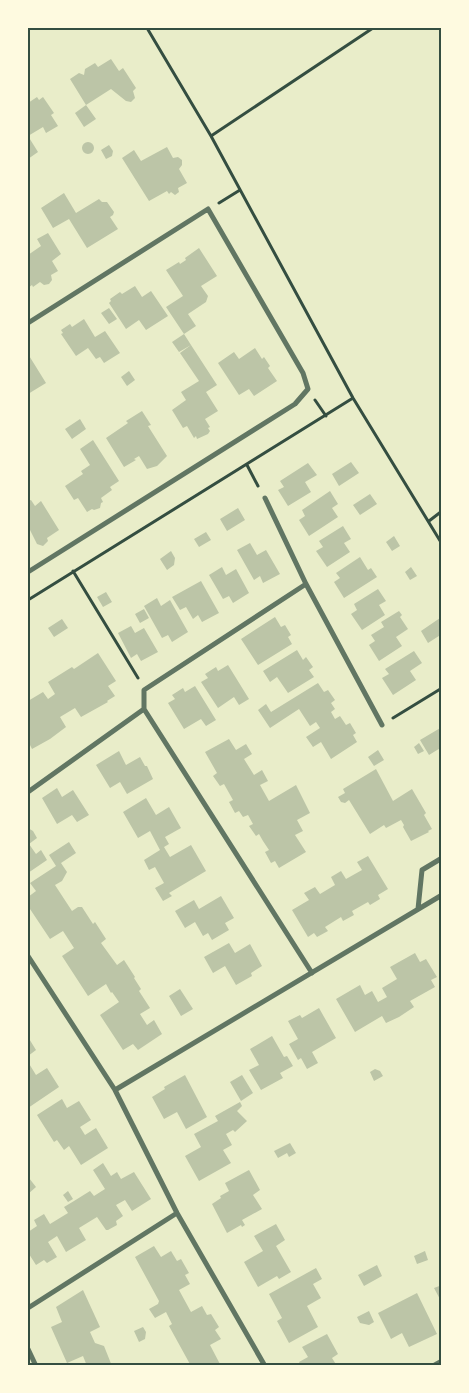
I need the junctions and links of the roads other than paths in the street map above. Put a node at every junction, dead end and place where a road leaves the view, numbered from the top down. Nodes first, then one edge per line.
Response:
1 (28, 323) edge
2 (265, 498) road end
3 (28, 572) edge
4 (306, 584) junction
5 (144, 709) junction
6 (382, 725) road end
7 (28, 792) edge
8 (442, 858) edge
9 (442, 895) edge
10 (418, 909) junction
11 (28, 956) edge
12 (312, 973) junction
13 (116, 1090) junction
14 (177, 1214) junction
15 (28, 1308) edge
16 (28, 1349) edge
17 (442, 1361) edge
18 (36, 1366) edge
19 (265, 1366) edge
20 (433, 1366) edge

1 - 3 street
2 - 4 street
4 - 5 street
4 - 6 street
5 - 7 street
5 - 12 street
8 - 10 street
9 - 10 street
10 - 12 street
11 - 13 street
12 - 13 street
13 - 14 street
14 - 15 street
14 - 19 street
16 - 18 street
17 - 20 street

